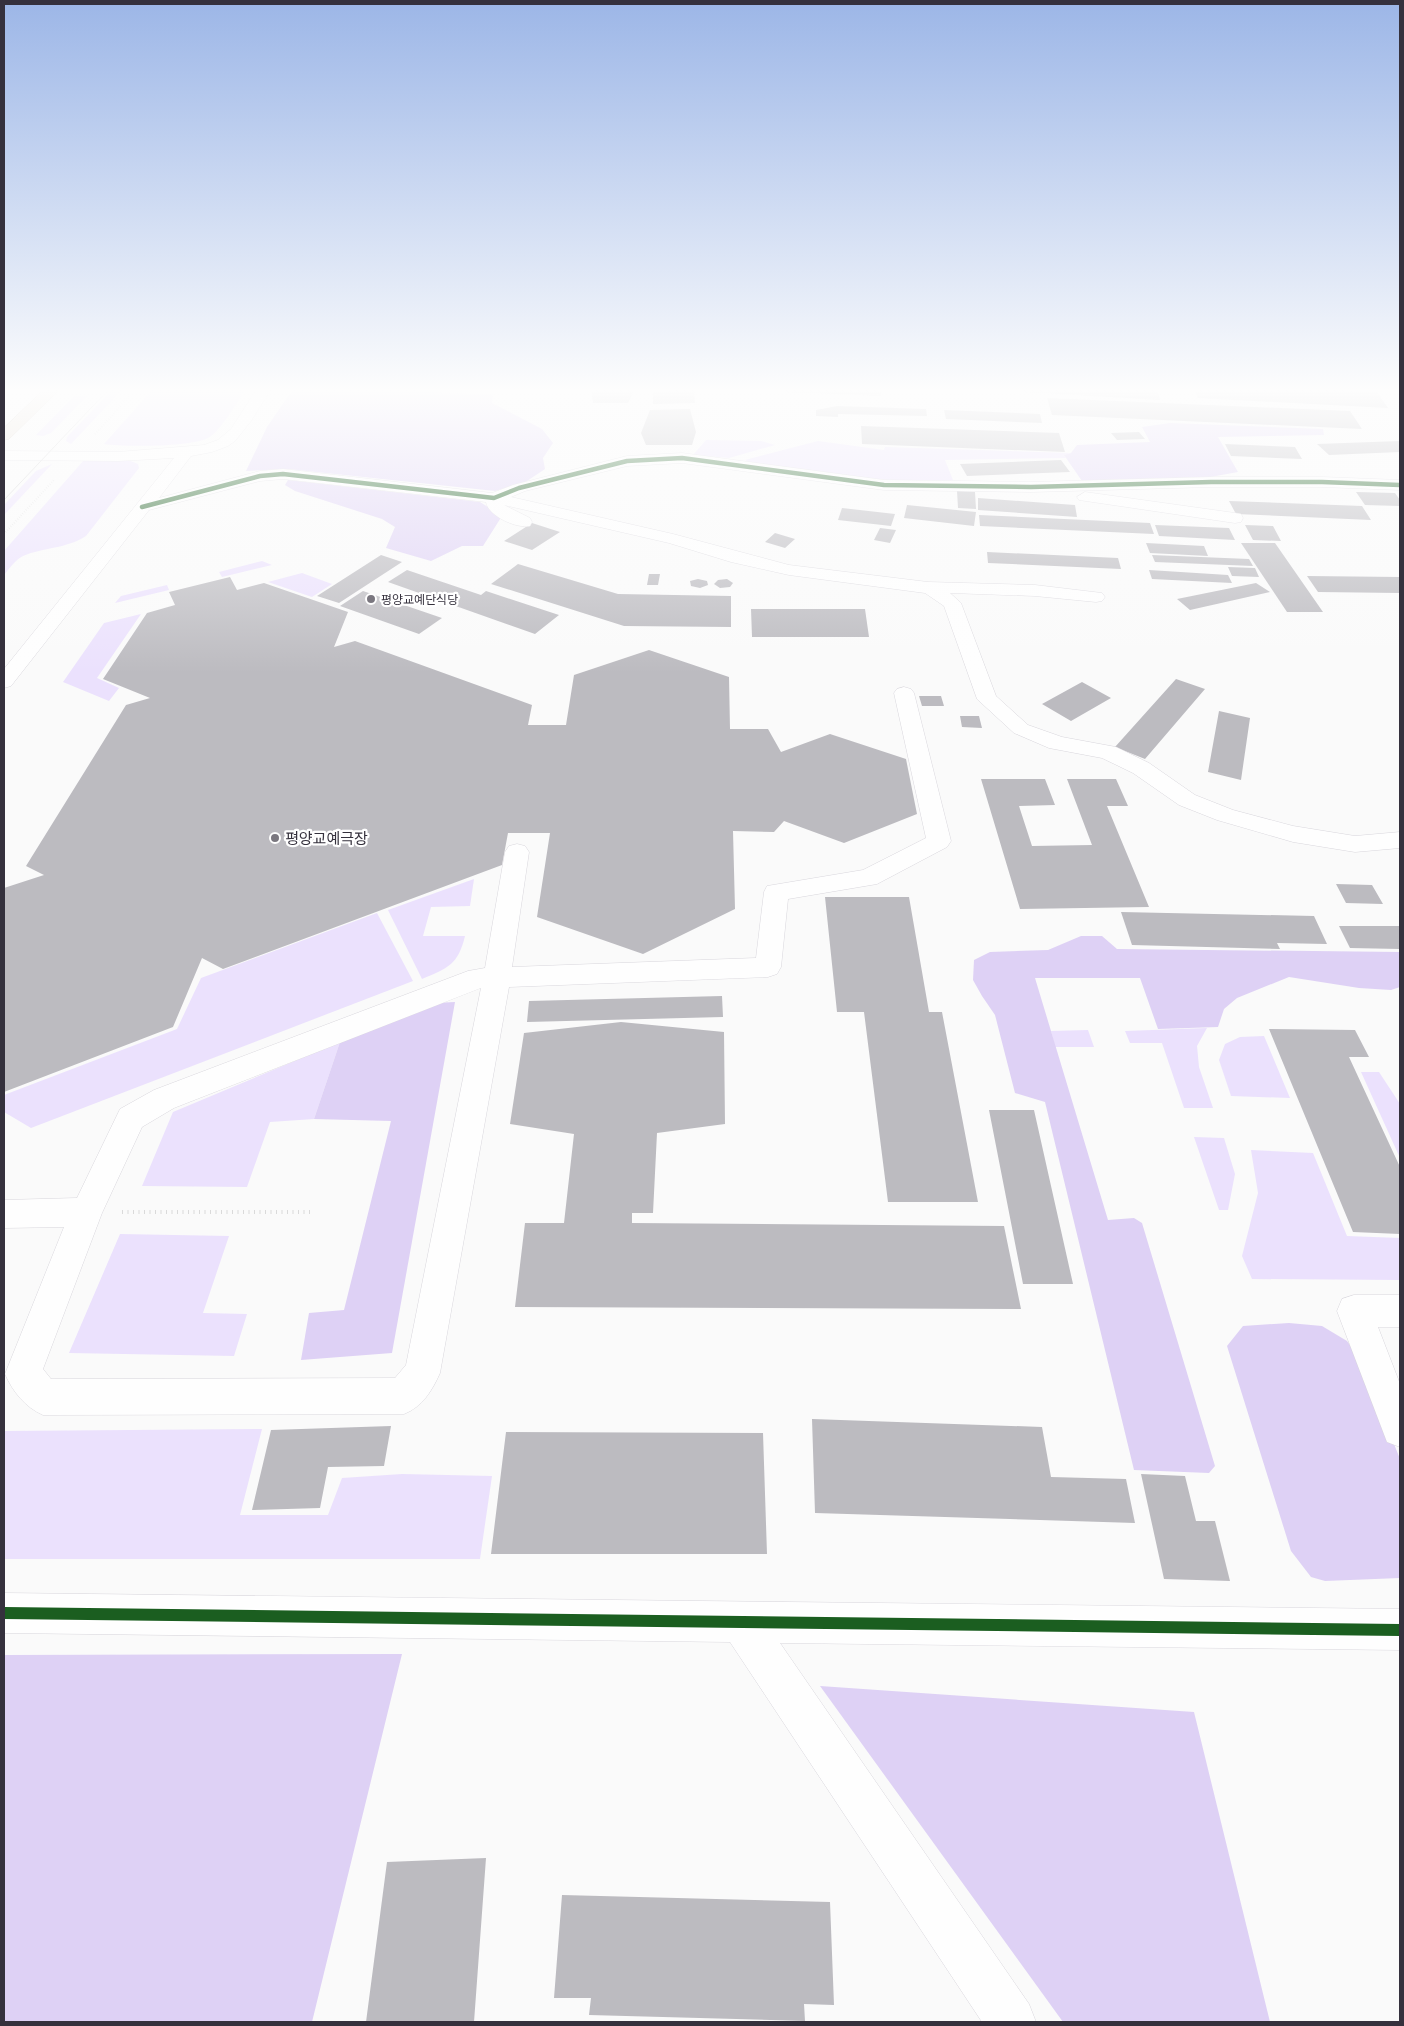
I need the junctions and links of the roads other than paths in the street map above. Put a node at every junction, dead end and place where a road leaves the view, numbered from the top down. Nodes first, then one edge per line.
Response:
1 (161, 484) edge
2 (231, 484) edge
3 (353, 484) edge
4 (536, 484) edge
5 (873, 484) edge
6 (1165, 484) edge
7 (1352, 484) edge
8 (1400, 486) edge
9 (1031, 488) junction
10 (494, 498) junction
11 (142, 507) junction
12 (1235, 518) dead end
13 (524, 522) dead end
14 (932, 589) junction
15 (1096, 597) dead end
16 (4, 682) edge
17 (904, 693) dead end
18 (1400, 840) edge
19 (517, 852) dead end
20 (497, 977) junction
21 (86, 1212) junction
22 (4, 1214) edge
23 (1400, 1311) edge
24 (1400, 1429) edge
25 (4, 1612) edge
26 (740, 1621) junction
27 (1400, 1630) edge
28 (1011, 2022) edge

1 - 11 street
2 - 11 street
3 - 10 street
4 - 10 street
5 - 9 street
6 - 9 street
7 - 8 street
9 - 12 street
10 - 13 street
10 - 14 street
11 - 16 street
14 - 15 street
14 - 18 street
17 - 20 street
19 - 20 street
20 - 21 street
20 - 21 street
21 - 22 street
23 - 24 street
25 - 26 street
26 - 27 street
26 - 28 street

